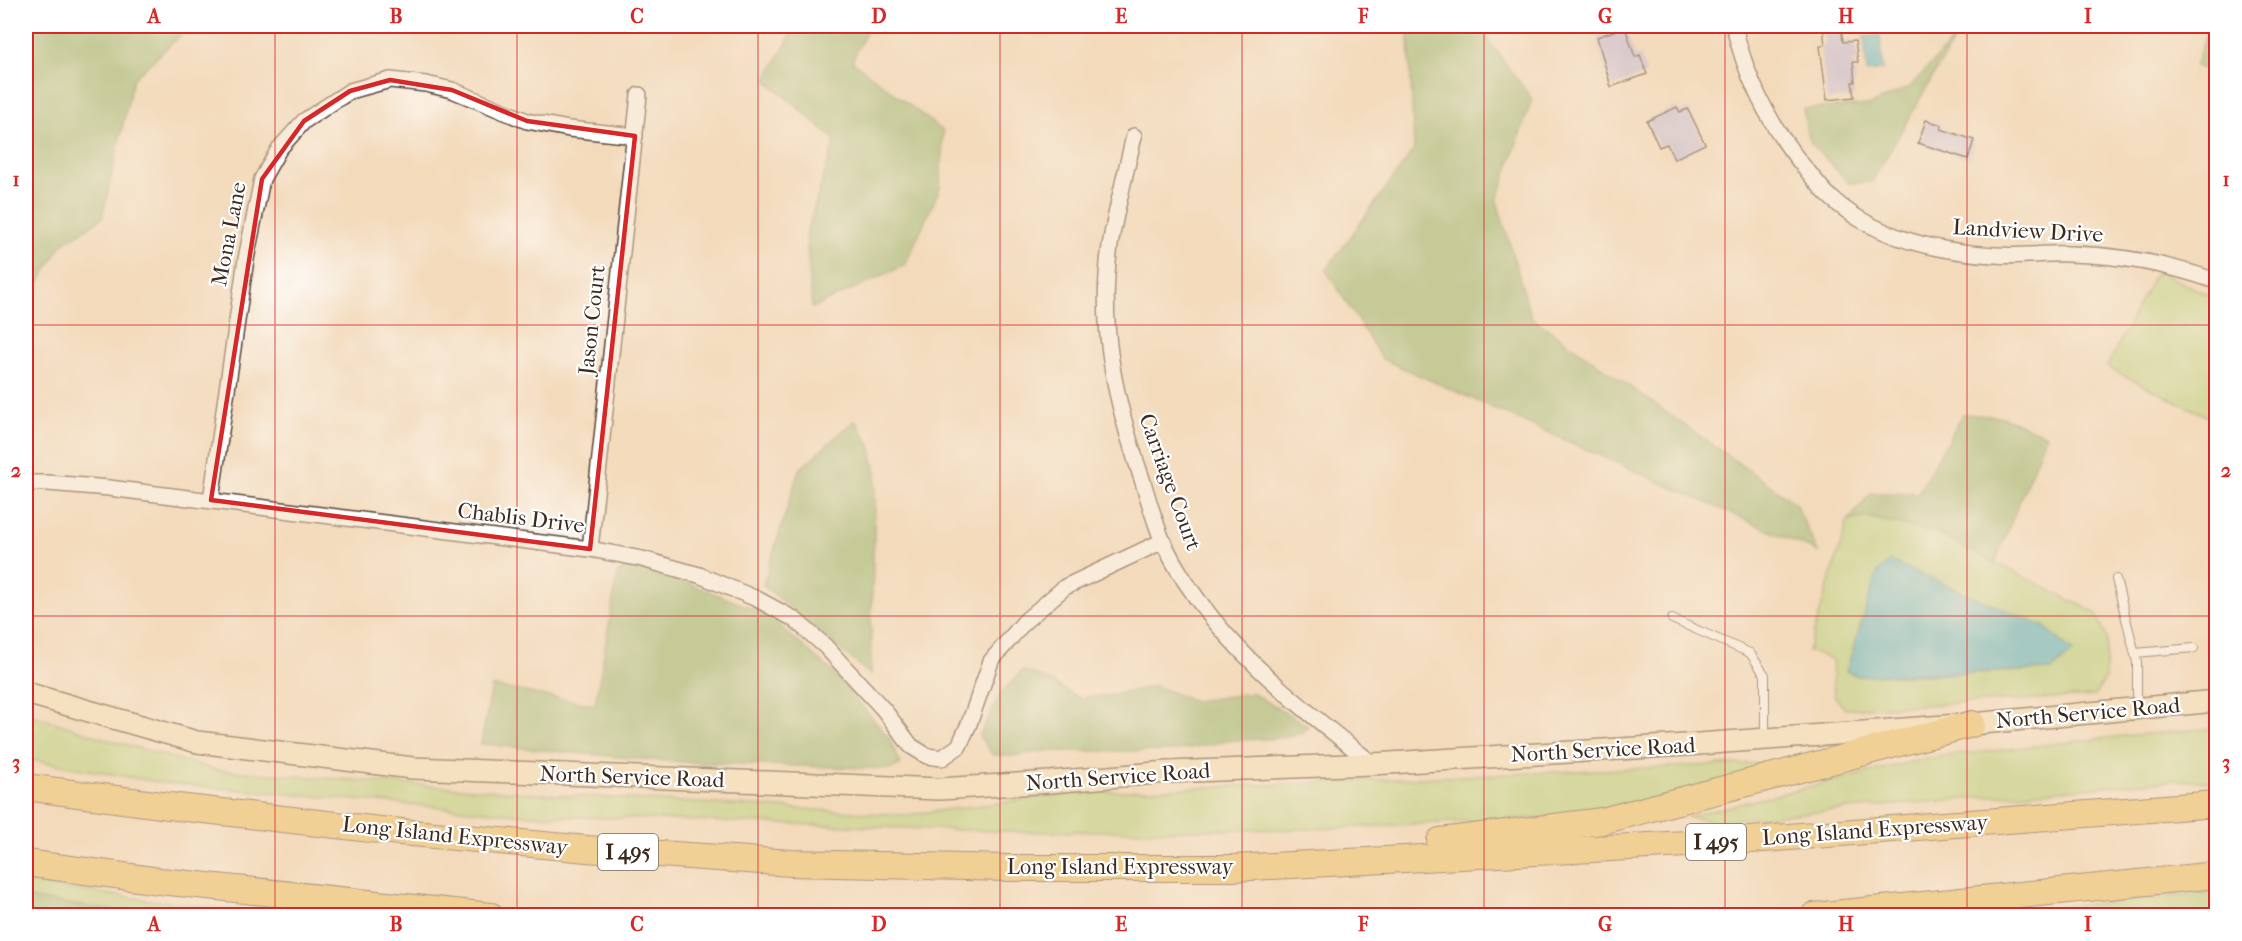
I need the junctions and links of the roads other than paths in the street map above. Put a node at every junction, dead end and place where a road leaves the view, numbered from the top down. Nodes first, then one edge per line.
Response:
1 (1734, 26) edge
2 (639, 95) dead end
3 (635, 136) junction
4 (1134, 136) dead end
5 (2217, 281) edge
6 (26, 483) edge
7 (211, 500) junction
8 (1163, 541) junction
9 (590, 549) junction
10 (2116, 579) dead end
11 (1672, 619) dead end
12 (2194, 648) dead end
13 (2135, 653) junction
14 (26, 693) edge
15 (2217, 701) edge
16 (2137, 710) junction
17 (1972, 724) junction
18 (1765, 740) junction
19 (1373, 764) junction
20 (26, 787) edge
21 (2208, 804) edge
22 (26, 863) edge
23 (1233, 868) junction
24 (2217, 875) edge
25 (491, 915) edge
26 (1814, 915) edge

1 - 5 street, Landview Drive
2 - 3 street, Jason Court
3 - 7 street, Mona Lane
3 - 9 street, Jason Court
4 - 8 street, Carriage Court
6 - 7 street, Chablis Drive
7 - 9 street, Chablis Drive
8 - 9 street, Chablis Drive
8 - 19 street, Carriage Court
10 - 13 lane
11 - 18 lane
12 - 13 lane
13 - 16 lane
14 - 19 main road, North Service Road
15 - 16 main road, North Service Road
16 - 17 main road, North Service Road
17 - 18 main road, North Service Road
17 - 23 highway
18 - 19 main road, North Service Road
20 - 23 highway, Long Island Expressway / I 495
21 - 23 highway, Long Island Expressway / I 495
22 - 25 highway
24 - 26 highway

